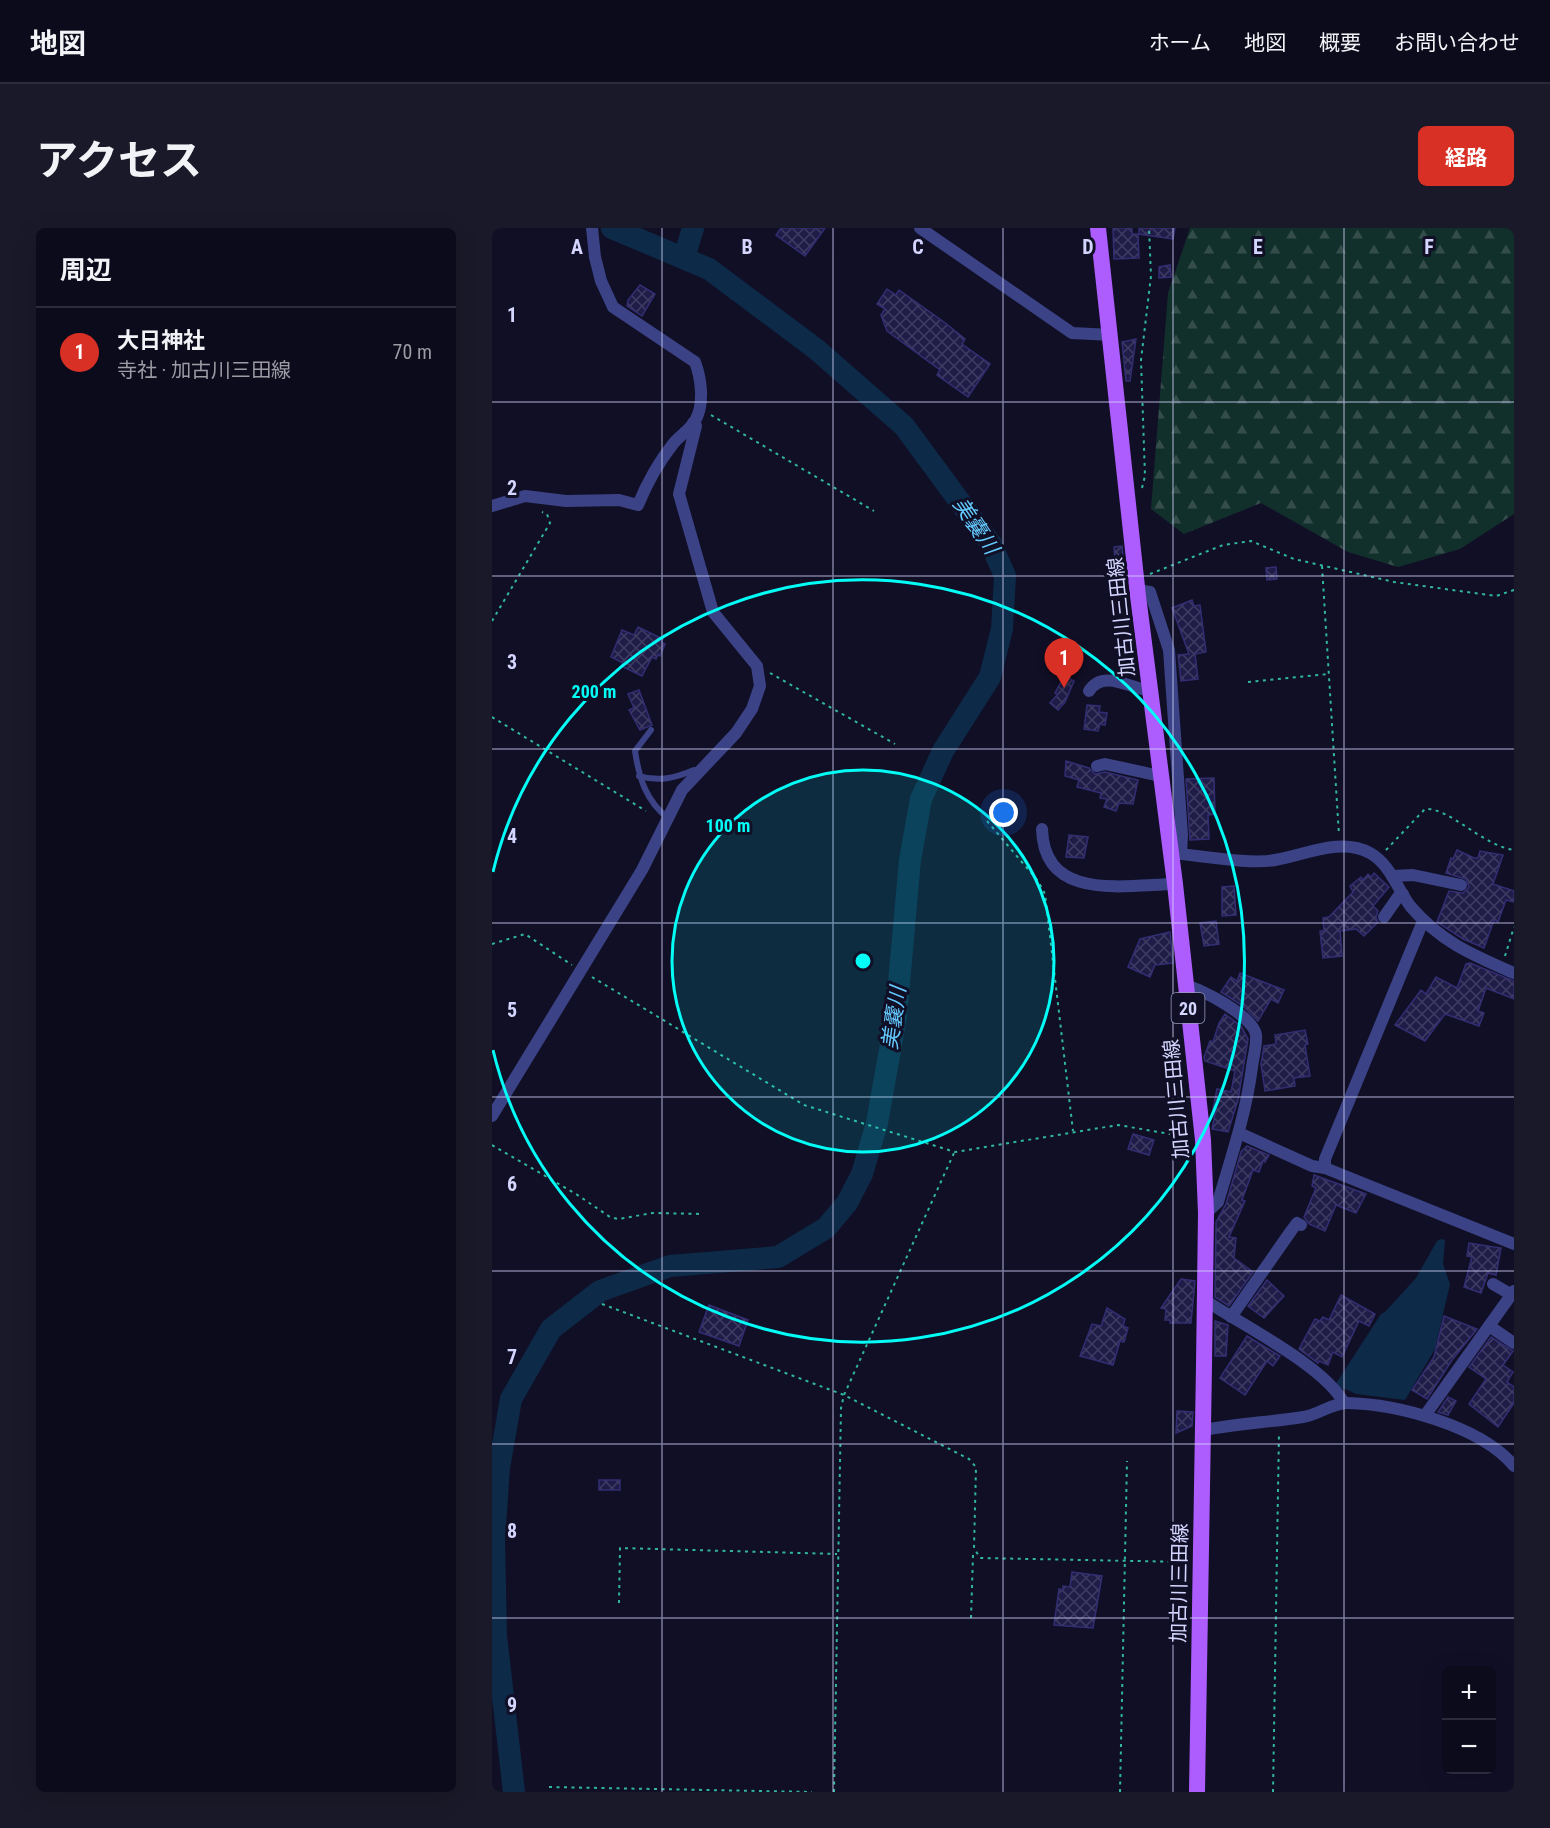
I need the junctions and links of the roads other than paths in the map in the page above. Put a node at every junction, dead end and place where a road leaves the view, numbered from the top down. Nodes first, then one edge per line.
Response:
1 (920, 228) edge
2 (1098, 228) edge
3 (592, 233) edge
4 (1111, 335) junction
5 (693, 423) junction
6 (492, 506) edge
7 (1137, 585) junction
8 (1089, 691) dead end
9 (1150, 691) junction
10 (651, 730) dead end
11 (1097, 766) dead end
12 (699, 772) junction
13 (639, 776) junction
14 (1160, 776) junction
15 (668, 820) junction
16 (1042, 829) dead end
17 (1175, 853) junction
18 (1392, 876) junction
19 (1175, 884) junction
20 (1461, 885) dead end
21 (1403, 894) junction
22 (1384, 917) dead end
23 (1426, 922) junction
24 (1508, 971) edge
25 (1186, 986) junction
26 (492, 1116) edge
27 (1239, 1132) junction
28 (1325, 1168) junction
29 (1206, 1213) junction
30 (1301, 1225) dead end
31 (1514, 1244) edge
32 (1493, 1284) dead end
33 (1513, 1293) edge
34 (1205, 1303) junction
35 (1231, 1317) junction
36 (1490, 1326) junction
37 (1514, 1343) edge
38 (1344, 1403) junction
39 (1426, 1414) junction
40 (1204, 1430) junction
41 (1512, 1458) edge
42 (1197, 1792) edge

1 - 4 street
2 - 4 main road, 加古川三田線 / 20
3 - 5 street
4 - 7 main road, 加古川三田線 / 20
5 - 6 street
5 - 12 street
7 - 9 main road, 加古川三田線 / 20
7 - 17 street
8 - 9 street
9 - 14 main road, 加古川三田線 / 20
10 - 13 lane
11 - 14 street
12 - 13 lane
12 - 15 street
13 - 15 lane
14 - 17 main road, 加古川三田線 / 20
15 - 26 street
16 - 19 street
17 - 18 street
17 - 19 main road, 加古川三田線 / 20
18 - 20 street
18 - 21 street
19 - 25 main road, 加古川三田線 / 20
21 - 22 street
21 - 23 street
23 - 24 street
23 - 28 street
25 - 27 street
25 - 29 main road, 加古川三田線 / 20
27 - 28 street
27 - 29 street
28 - 31 street
29 - 34 main road, 加古川三田線 / 20
30 - 35 street
32 - 33 street
33 - 36 street
34 - 35 street
34 - 40 main road, 加古川三田線 / 20
35 - 38 street
36 - 37 street
36 - 39 street
38 - 39 street
38 - 40 street
39 - 41 street
40 - 42 main road, 加古川三田線 / 20

